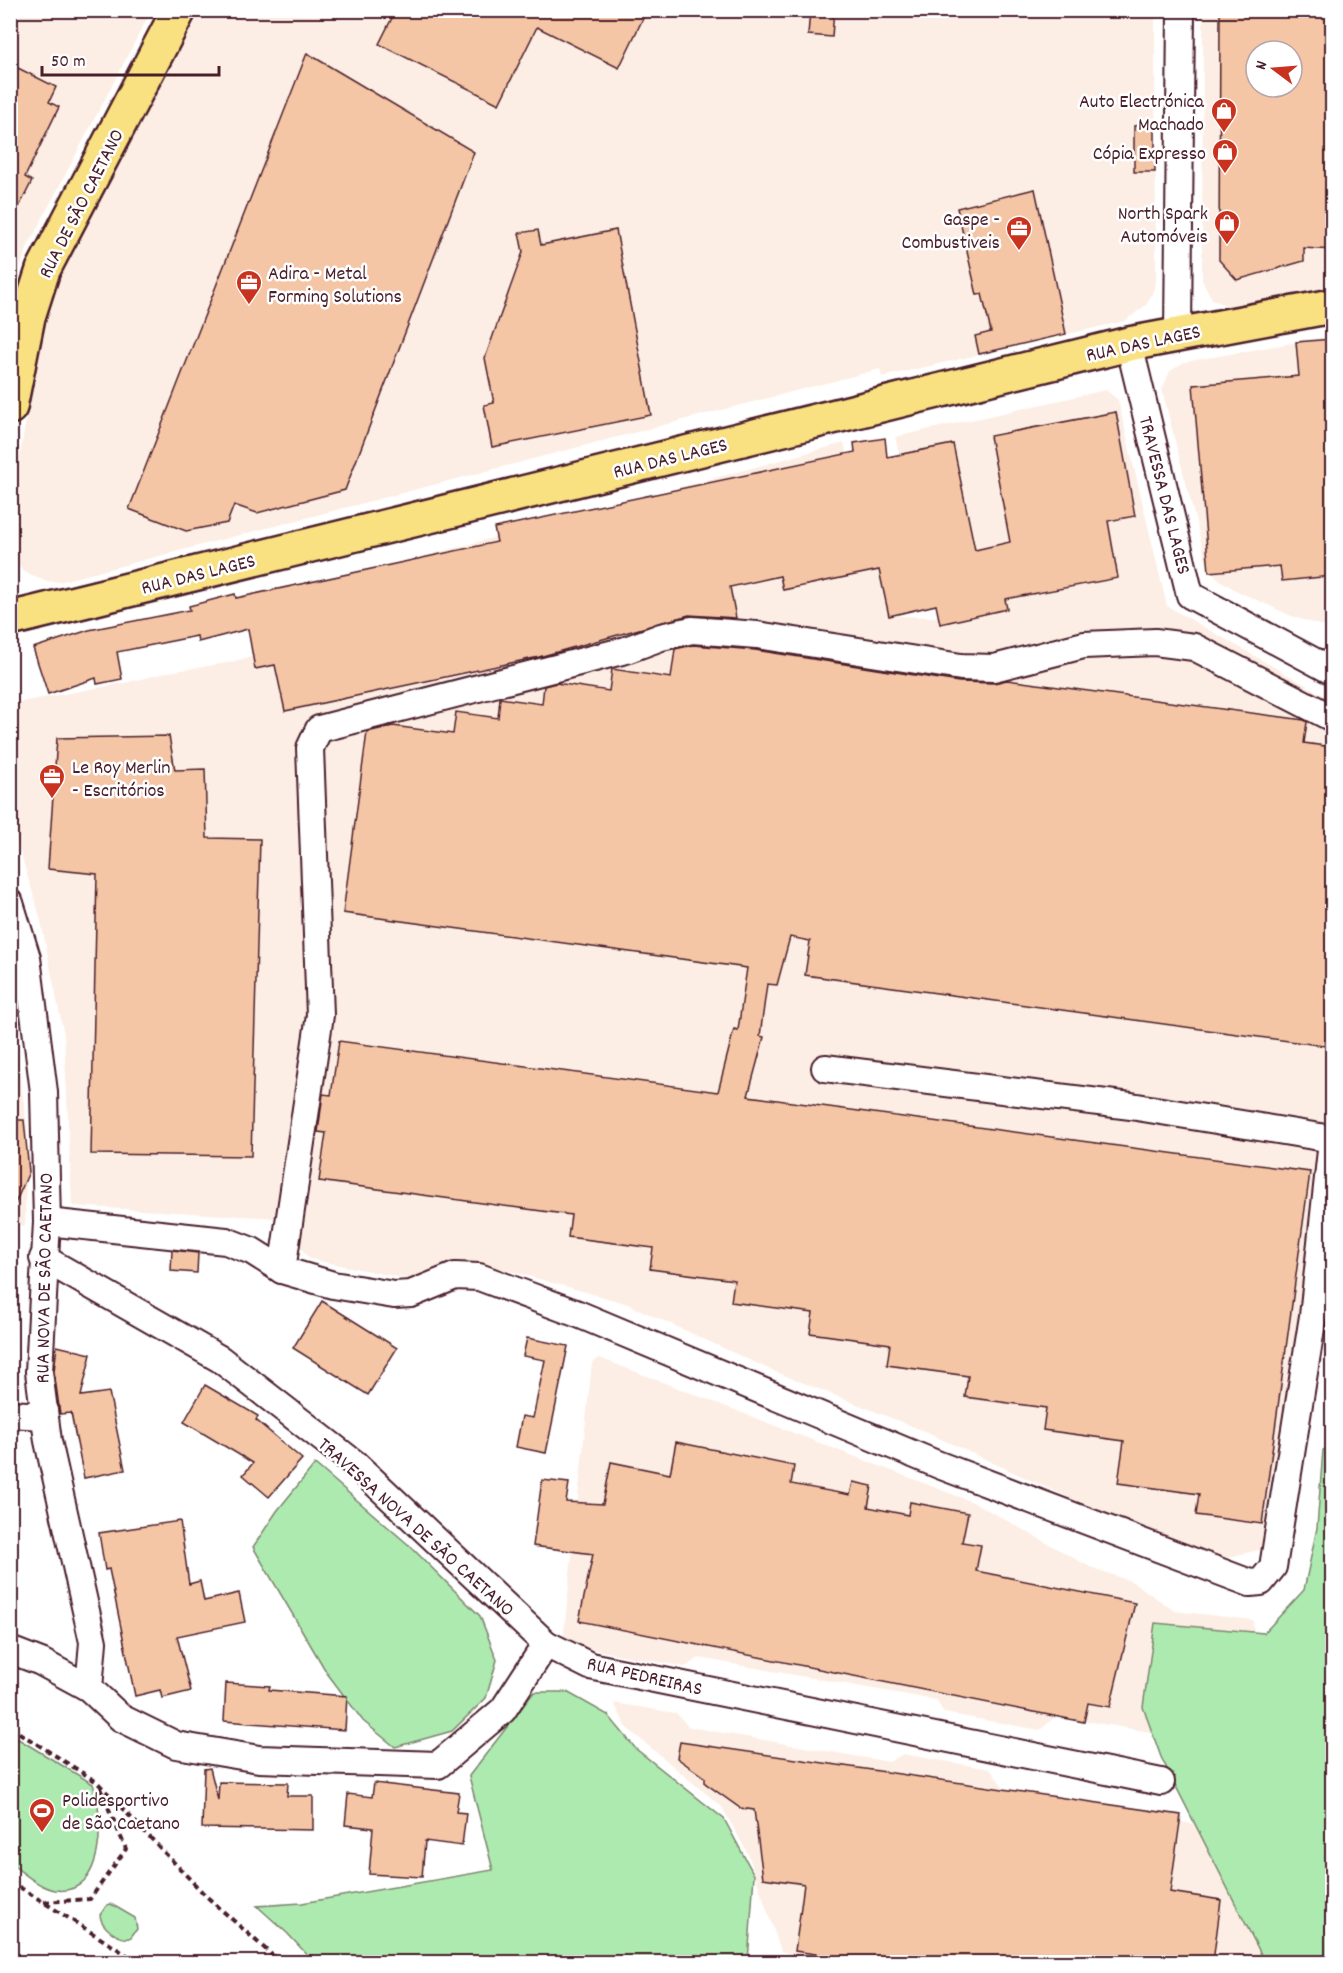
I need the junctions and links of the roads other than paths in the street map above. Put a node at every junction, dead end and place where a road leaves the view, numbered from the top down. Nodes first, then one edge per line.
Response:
1 (179, 10) edge
2 (1182, 10) edge
3 (1332, 306) edge
4 (1178, 333) junction
5 (1129, 344) junction
6 (10, 407) edge
7 (10, 619) edge
8 (1332, 671) edge
9 (1332, 718) edge
10 (10, 903) edge
11 (825, 1068) dead end
12 (1332, 1140) edge
13 (47, 1222) junction
14 (43, 1258) junction
15 (282, 1270) junction
16 (10, 1414) edge
17 (44, 1416) junction
18 (546, 1644) junction
19 (10, 1650) edge
20 (89, 1688) junction
21 (1161, 1782) dead end

1 - 6 main road, RUA DE SÃO CAETANO
2 - 4 street
3 - 4 main road, RUA DAS LAGES
4 - 5 main road, RUA DAS LAGES
5 - 7 main road, RUA DAS LAGES
5 - 8 street, TRAVESSA DAS LAGES
9 - 15 street
10 - 13 street, RUA NOVA DE SÃO CAETANO
11 - 12 street
12 - 15 street
13 - 14 street, RUA NOVA DE SÃO CAETANO
13 - 15 street
14 - 17 street, RUA NOVA DE SÃO CAETANO
14 - 18 street, TRAVESSA NOVA DE SÃO CAETANO
16 - 17 street
17 - 20 street, RUA NOVA DE SÃO CAETANO
18 - 20 street
18 - 21 street, RUA PEDREIRAS
19 - 20 street

